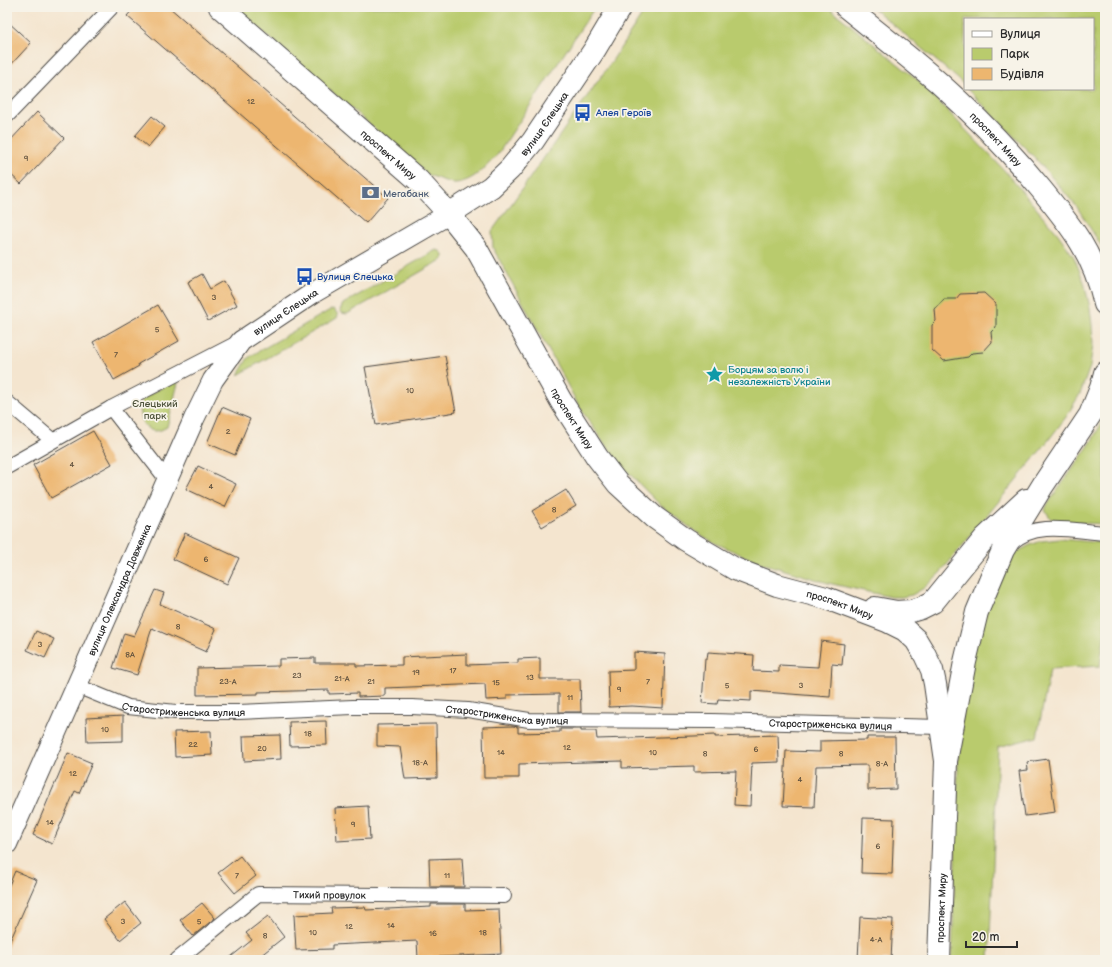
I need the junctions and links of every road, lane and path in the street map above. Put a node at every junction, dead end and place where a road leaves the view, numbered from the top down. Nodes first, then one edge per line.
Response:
1 (112, 7) edge
2 (220, 7) edge
3 (620, 7) edge
4 (846, 7) edge
5 (7, 116) edge
6 (449, 214) junction
7 (1105, 304) edge
8 (241, 341) junction
9 (1105, 373) edge
10 (7, 402) edge
11 (111, 408) junction
12 (52, 440) junction
13 (7, 467) edge
14 (168, 481) junction
15 (1043, 485) junction
16 (1105, 533) edge
17 (1003, 550) junction
18 (826, 598) junction
19 (934, 602) junction
20 (77, 686) junction
21 (941, 727) junction
22 (946, 761) junction
23 (7, 844) edge
24 (504, 896) dead end
25 (177, 960) edge
26 (939, 960) edge

1 - 5 street
2 - 6 main road, проспект Миру
3 - 6 main road, вулиця Єлецька
4 - 7 main road, проспект Миру
6 - 8 main road, вулиця Єлецька
6 - 18 main road, проспект Миру
8 - 11 street, вулиця Єлецька
8 - 14 main road, вулиця Олександра Довженка
9 - 15 main road, проспект Миру
10 - 12 street
11 - 12 street, вулиця Єлецька
11 - 14 street
12 - 13 street, вулиця Єлецька
14 - 20 main road, вулиця Олександра Довженка
15 - 17 main road, проспект Миру
15 - 19 main road
16 - 17 street
17 - 19 main road
17 - 22 main road, проспект Миру
18 - 19 main road
18 - 21 main road, проспект Миру
20 - 21 street, Старостриженська вулиця
20 - 23 main road, вулиця Олександра Довженка
21 - 22 main road, проспект Миру
22 - 26 main road, проспект Миру
24 - 25 street, Тихий провулок

